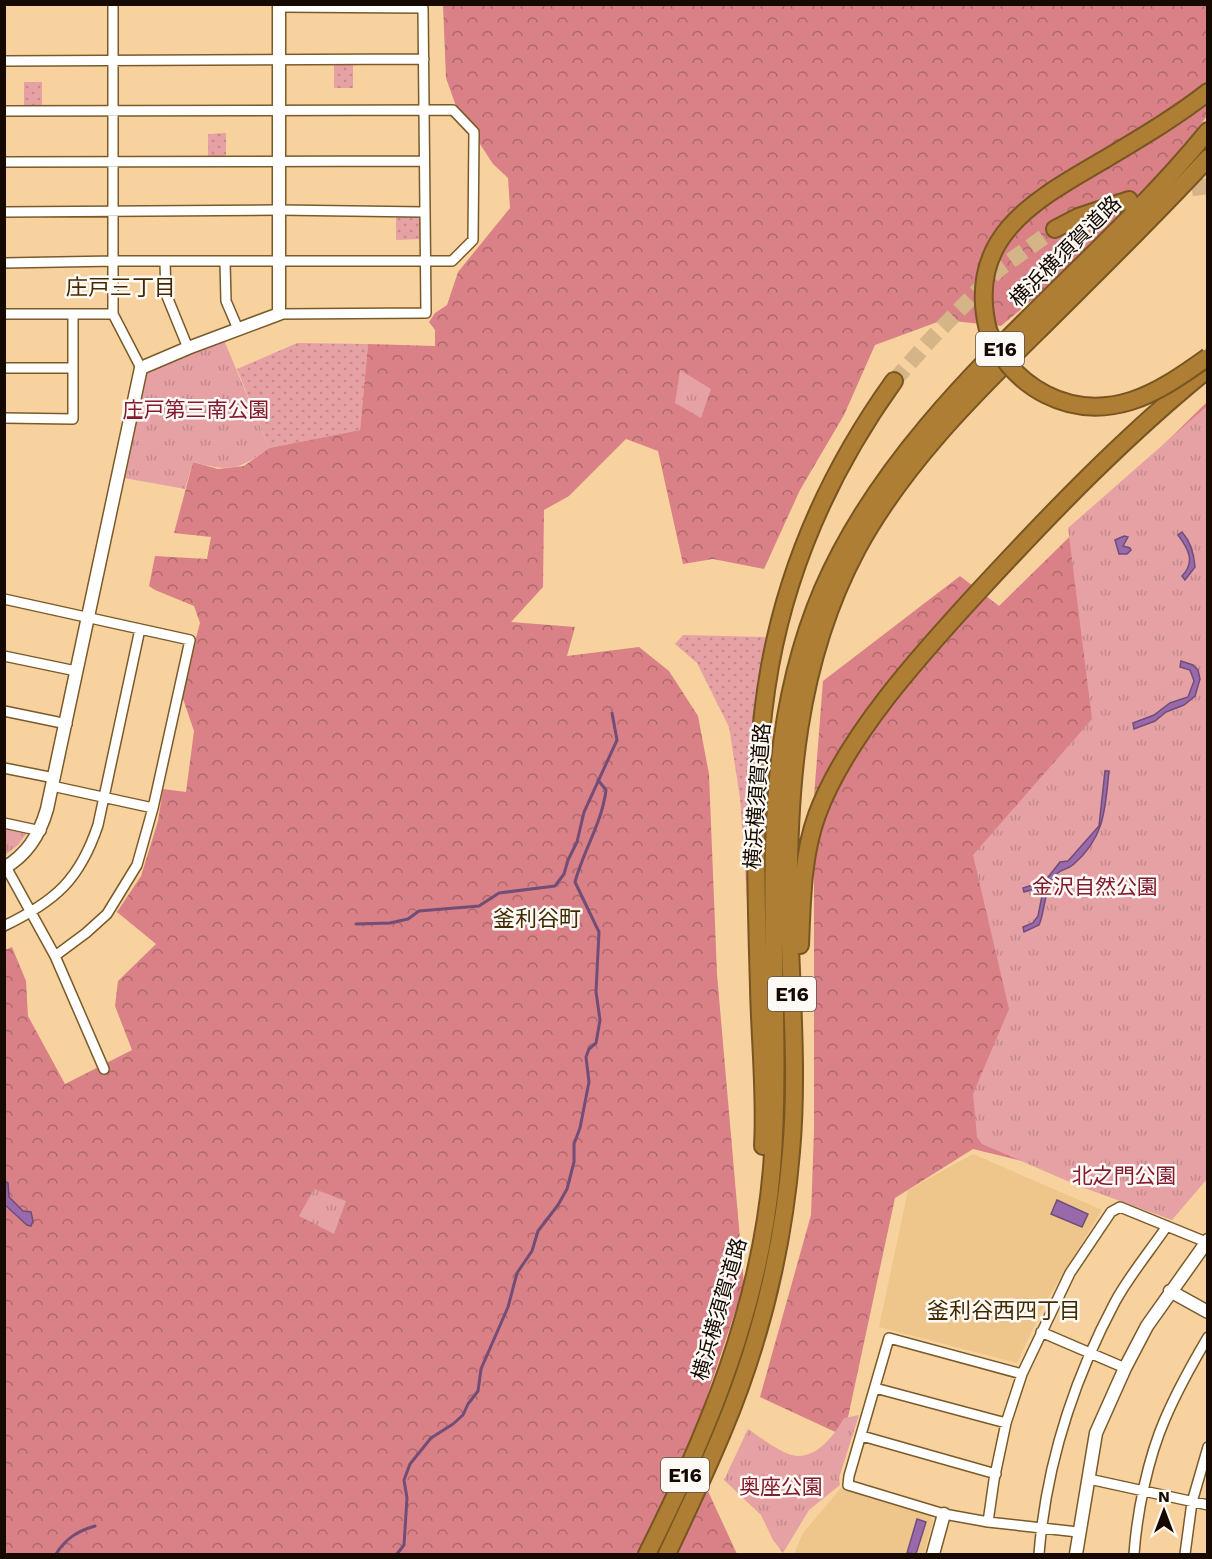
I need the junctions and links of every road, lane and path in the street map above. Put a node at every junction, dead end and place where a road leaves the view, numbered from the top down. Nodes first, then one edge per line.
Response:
1 (113, 4) edge
2 (279, 6) edge
3 (424, 59) junction
4 (113, 60) junction
5 (279, 60) junction
6 (4, 61) edge
7 (1208, 92) edge
8 (424, 110) junction
9 (4, 111) edge
10 (113, 111) junction
11 (279, 111) junction
12 (1208, 130) edge
13 (1208, 158) edge
14 (424, 161) junction
15 (4, 162) edge
16 (113, 162) junction
17 (279, 162) junction
18 (1129, 200) dead end
19 (278, 210) junction
20 (4, 212) edge
21 (114, 212) junction
22 (424, 212) junction
23 (1054, 228) tunnel mouth
24 (114, 261) junction
25 (165, 262) junction
26 (225, 262) junction
27 (279, 262) junction
28 (425, 262) junction
29 (4, 263) edge
30 (4, 314) edge
31 (73, 314) junction
32 (113, 314) junction
33 (279, 314) junction
34 (238, 329) junction
35 (188, 348) junction
36 (1208, 357) edge
37 (4, 368) edge
38 (73, 368) junction
39 (141, 368) junction
40 (1208, 369) edge
41 (894, 381) tunnel mouth
42 (4, 418) edge
43 (830, 592) junction
44 (4, 599) edge
45 (88, 617) junction
46 (140, 629) junction
47 (4, 656) edge
48 (807, 657) junction
49 (76, 671) junction
50 (4, 711) edge
51 (66, 724) junction
52 (4, 768) edge
53 (53, 782) junction
54 (103, 797) junction
55 (153, 808) junction
56 (4, 823) edge
57 (41, 831) junction
58 (5, 867) edge
59 (31, 913) junction
60 (4, 926) edge
61 (55, 956) junction
62 (104, 1069) dead end
63 (783, 1224) junction
64 (1167, 1226) junction
65 (1207, 1241) edge
66 (1170, 1291) junction
67 (750, 1299) junction
68 (1208, 1312) edge
69 (1041, 1332) junction
70 (1208, 1337) edge
71 (1089, 1354) junction
72 (1125, 1368) junction
73 (1022, 1374) junction
74 (875, 1388) junction
75 (1006, 1423) junction
76 (862, 1436) junction
77 (1208, 1447) edge
78 (996, 1474) junction
79 (1089, 1479) junction
80 (1144, 1492) junction
81 (1192, 1502) junction
82 (1208, 1505) edge
83 (944, 1514) junction
84 (987, 1522) junction
85 (1041, 1529) junction
86 (1078, 1532) junction
87 (647, 1554) edge
88 (667, 1554) edge
89 (933, 1554) edge
90 (1039, 1554) edge
91 (1076, 1554) edge
92 (1134, 1554) edge
93 (1185, 1554) edge

1 - 4 street
2 - 3 street
2 - 5 street
3 - 5 street
3 - 8 street
4 - 5 street
4 - 6 street
4 - 10 street
5 - 11 street
7 - 36 highway, E16, bridge
8 - 11 street
8 - 14 street
8 - 28 street
9 - 10 street
10 - 11 street
10 - 16 street
11 - 17 street
12 - 43 highway, 横浜横須賀道路 / E16
13 - 43 highway, 横浜横須賀道路 / E16
14 - 17 street
14 - 22 street
15 - 16 street
16 - 17 street
16 - 21 street
17 - 19 street
18 - 23 highway
19 - 21 street
19 - 22 street
19 - 27 street
20 - 21 street
21 - 24 street
22 - 28 street
24 - 25 street
24 - 29 street
24 - 32 street
25 - 26 street
25 - 35 street
26 - 27 street
26 - 34 street
27 - 28 street
27 - 33 street
28 - 33 street
30 - 31 street
31 - 32 street
31 - 38 street
32 - 39 street
33 - 34 street
34 - 35 street
35 - 39 street
37 - 38 street
38 - 42 street
39 - 45 street
40 - 63 highway, E16
41 - 67 highway, E16
43 - 48 highway, 横浜横須賀道路 / E16
44 - 45 street
45 - 46 street
45 - 49 street
46 - 54 street
46 - 55 street
47 - 49 street
48 - 63 highway, 横浜横須賀道路 / E16
48 - 67 highway, 横浜横須賀道路 / E16
49 - 51 street
50 - 51 street
51 - 53 street
52 - 53 street
53 - 54 street
53 - 57 street
54 - 55 street
54 - 59 street
55 - 61 street
56 - 57 street
57 - 58 street
58 - 59 street
59 - 60 street
59 - 61 street
61 - 62 street
63 - 88 highway, 横浜横須賀道路 / E16
64 - 65 street
64 - 69 street
64 - 71 street
65 - 66 street
66 - 68 street
66 - 72 street
67 - 87 highway, 横浜横須賀道路 / E16
69 - 71 street
69 - 73 street
70 - 80 street
71 - 72 street
71 - 85 street
72 - 79 street
73 - 74 street
73 - 75 street
74 - 75 street
74 - 76 street
75 - 78 street
76 - 78 street
76 - 83 street
77 - 81 street
78 - 84 street
79 - 80 street
79 - 86 street
80 - 81 street
80 - 92 street
81 - 82 street
81 - 93 street
83 - 84 street
83 - 89 street
84 - 85 street
85 - 86 street
85 - 90 street
86 - 91 street

